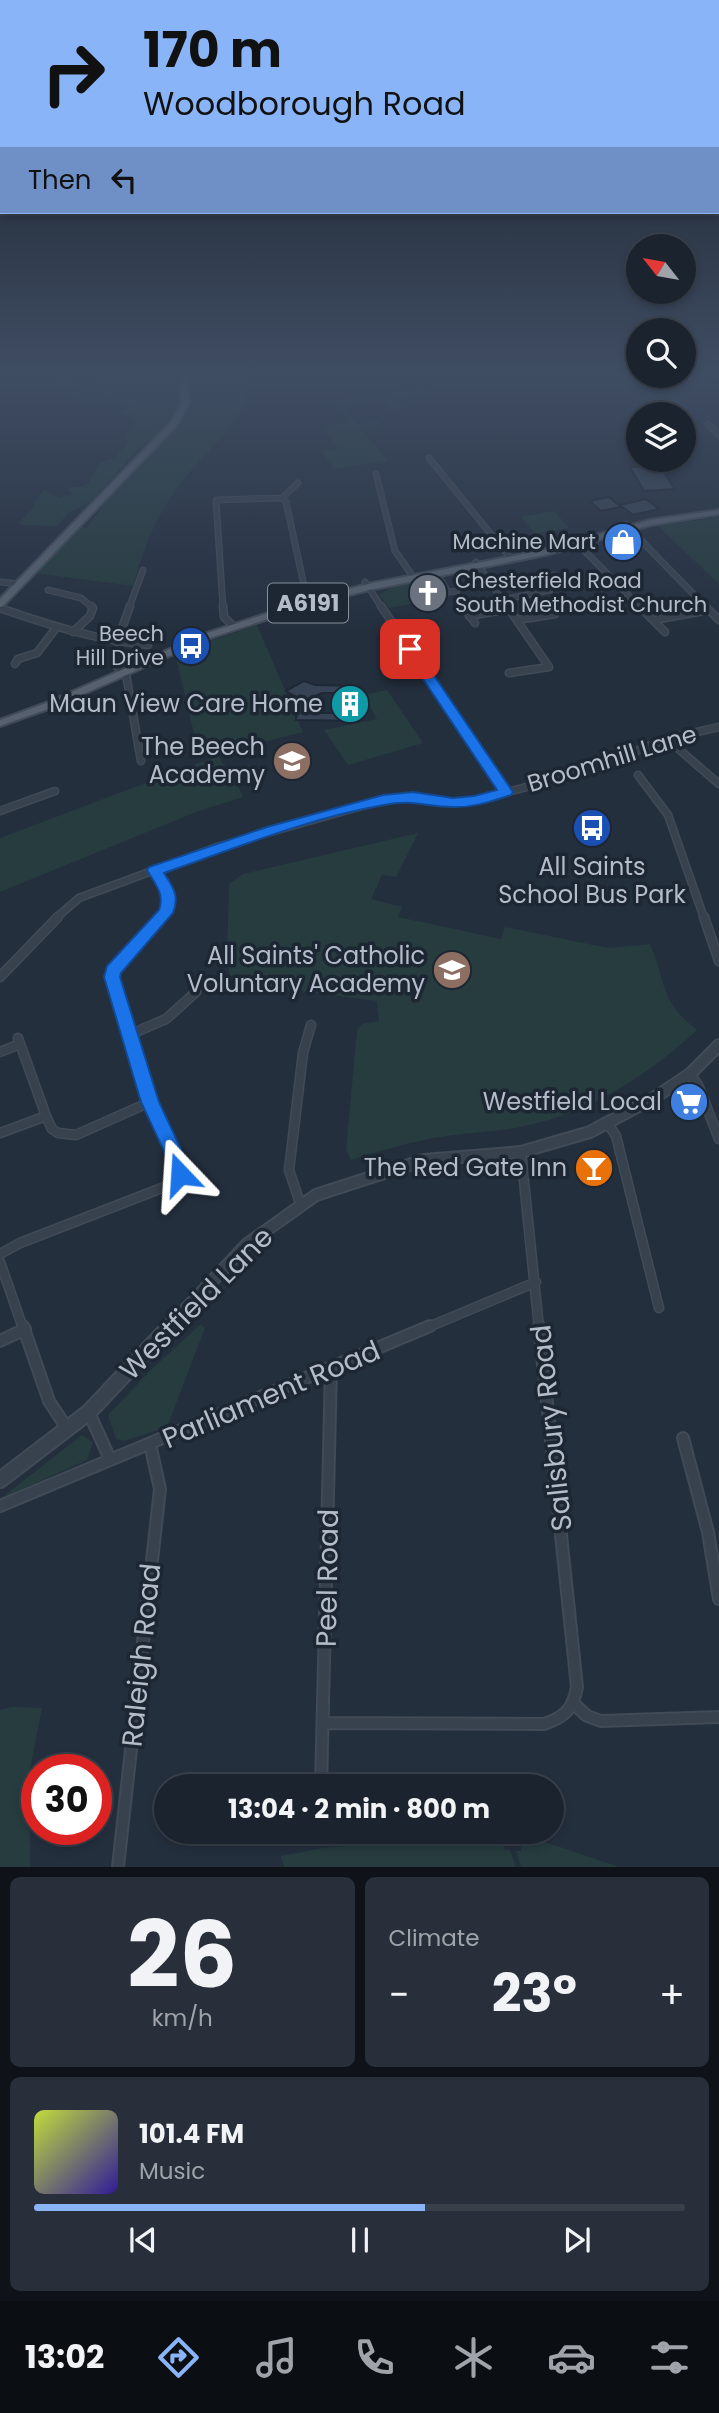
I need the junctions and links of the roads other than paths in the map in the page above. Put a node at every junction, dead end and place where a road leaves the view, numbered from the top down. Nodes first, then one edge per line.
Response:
1 (138, 459) edge
2 (430, 459) edge
3 (376, 474) dead end
4 (298, 484) dead end
5 (282, 498) junction
6 (719, 509) edge
7 (628, 527) junction
8 (576, 542) junction
9 (510, 558) junction
10 (477, 564) junction
11 (143, 570) dead end
12 (438, 574) junction
13 (555, 575) dead end
14 (413, 576) junction
15 (539, 578) junction
16 (528, 580) dead end
17 (0, 582) edge
18 (20, 584) junction
19 (366, 584) junction
20 (48, 590) dead end
21 (457, 591) dead end
22 (312, 599) junction
23 (502, 600) junction
24 (461, 604) dead end
25 (0, 606) edge
26 (509, 609) junction
27 (709, 610) junction
28 (555, 614) dead end
29 (469, 616) junction
30 (517, 620) junction
31 (654, 620) junction
32 (719, 620) edge
33 (475, 623) dead end
34 (231, 625) junction
35 (56, 628) junction
36 (73, 632) junction
37 (666, 632) dead end
38 (117, 642) junction
39 (148, 645) dead end
40 (15, 664) dead end
41 (120, 669) junction
42 (509, 673) dead end
43 (0, 717) edge
44 (0, 723) edge
45 (719, 727) edge
46 (667, 739) junction
47 (141, 761) dead end
48 (638, 775) dead end
49 (719, 784) edge
50 (55, 791) dead end
51 (506, 792) junction
52 (0, 811) edge
53 (154, 870) junction
54 (719, 961) edge
55 (0, 977) edge
56 (196, 992) dead end
57 (311, 1025) dead end
58 (129, 1035) junction
59 (719, 1045) edge
60 (0, 1052) edge
61 (690, 1074) junction
62 (150, 1102) junction
63 (46, 1115) junction
64 (608, 1124) junction
65 (0, 1133) edge
66 (719, 1139) edge
67 (521, 1152) junction
68 (301, 1206) junction
69 (0, 1254) edge
70 (0, 1262) edge
71 (536, 1282) junction
72 (659, 1308) dead end
73 (25, 1329) junction
74 (0, 1341) edge
75 (331, 1369) junction
76 (89, 1412) junction
77 (68, 1430) junction
78 (683, 1438) dead end
79 (150, 1444) junction
80 (110, 1459) junction
81 (0, 1480) edge
82 (2, 1505) edge
83 (719, 1599) edge
84 (574, 1704) junction
85 (719, 1717) edge
86 (324, 1723) junction
87 (322, 1774) edge
88 (118, 1867) edge

1 - 18 main road
2 - 9 street
3 - 14 street
4 - 5 street
5 - 22 street
5 - 34 street
6 - 7 main road, A6191
7 - 8 main road, A6191
7 - 27 street
8 - 9 main road, A6191
8 - 31 street
9 - 10 main road, A6191
10 - 12 main road, A6191
10 - 14 main road, A6191
10 - 23 street
11 - 38 street
12 - 14 main road, A6191
12 - 21 street
13 - 15 street
14 - 19 main road, A6191
15 - 16 street
15 - 23 street
17 - 18 street
18 - 25 main road
19 - 22 main road, A6191
19 - 51 street
20 - 36 street
22 - 34 main road, A6191
23 - 26 street
24 - 29 street
25 - 35 street
26 - 29 street
26 - 30 street
27 - 31 street
27 - 32 street
28 - 30 street
29 - 33 street
30 - 42 street
31 - 37 street
34 - 41 main road, A6191
35 - 36 street
35 - 40 street
36 - 38 street
38 - 39 street
41 - 43 main road, A6191
41 - 44 main road, A6191
41 - 47 street
45 - 46 street, Broomhill Lane
46 - 49 street
46 - 51 street, Broomhill Lane
48 - 54 street
50 - 52 street
51 - 53 street, Broomhill Lane
53 - 55 street, Broomhill Lane
53 - 58 street
56 - 58 street
57 - 68 street
58 - 62 street
59 - 61 street, Westfield Lane
60 - 63 street
61 - 64 street, Westfield Lane
61 - 66 street
62 - 63 street
62 - 69 street
63 - 65 street
64 - 67 street, Westfield Lane
64 - 72 street
67 - 68 street, Westfield Lane
67 - 71 street, Salisbury Road
68 - 76 street, Westfield Lane
70 - 73 street
71 - 75 street, Parliament Road
71 - 84 street, Salisbury Road
73 - 74 street
73 - 77 street
75 - 79 street, Parliament Road
75 - 86 street, Peel Road
76 - 77 street, Westfield Lane
76 - 80 street
77 - 81 street, Westfield Lane
78 - 83 street
79 - 80 street, Parliament Road
79 - 88 street, Raleigh Road
80 - 82 street, Parliament Road
84 - 85 street
84 - 86 street
86 - 87 street, Peel Road

